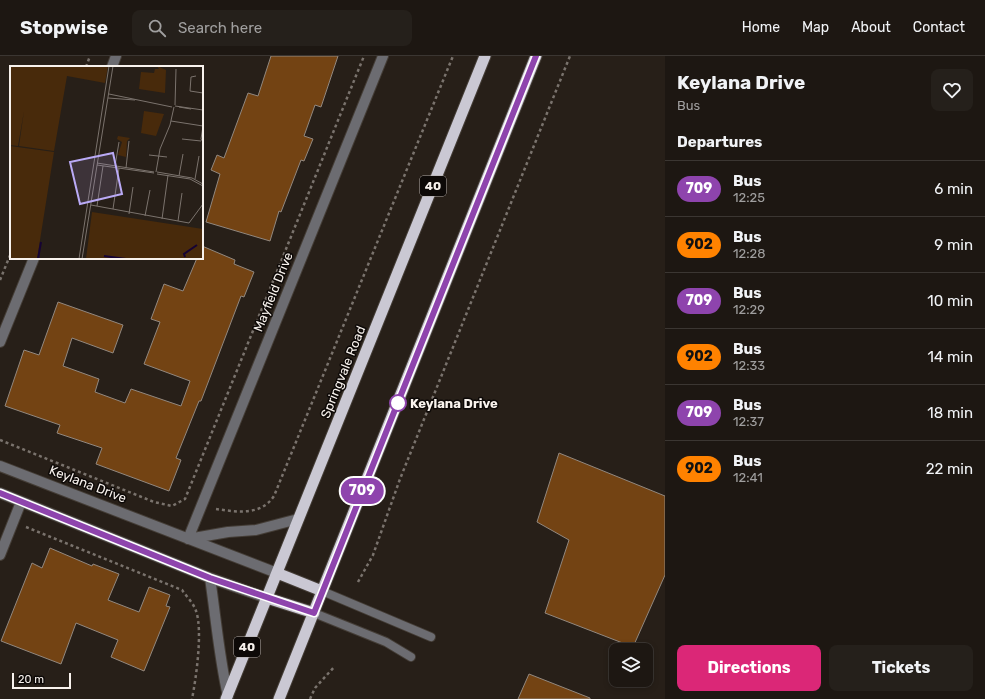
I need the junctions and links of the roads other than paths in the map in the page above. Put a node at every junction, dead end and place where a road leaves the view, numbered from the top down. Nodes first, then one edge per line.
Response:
1 (116, 56) edge
2 (383, 56) edge
3 (485, 56) edge
4 (536, 56) edge
5 (112, 66) edge
6 (34, 259) edge
7 (0, 342) edge
8 (0, 466) edge
9 (0, 493) edge
10 (21, 502) junction
11 (298, 519) junction
12 (188, 539) junction
13 (0, 555) edge
14 (277, 573) junction
15 (210, 578) junction
16 (322, 591) junction
17 (267, 598) junction
18 (314, 613) junction
19 (430, 637) dead end
20 (411, 657) dead end
21 (227, 697) edge
22 (279, 699) edge

1 - 5 street
2 - 12 street, Mayfield Drive
3 - 11 highway, Springvale Road / 40
4 - 16 highway
6 - 7 street
8 - 12 street, Keylana Drive
9 - 10 street
10 - 13 street
10 - 15 street
11 - 12 street
11 - 14 highway, Springvale Road / 40
12 - 14 street, Keylana Drive
14 - 16 highway, Keylana Drive
14 - 17 highway, Springvale Road / 40
15 - 17 street
15 - 21 street
16 - 18 highway
16 - 19 lane
17 - 18 highway
17 - 21 highway, Springvale Road / 40
18 - 20 lane
18 - 22 highway

